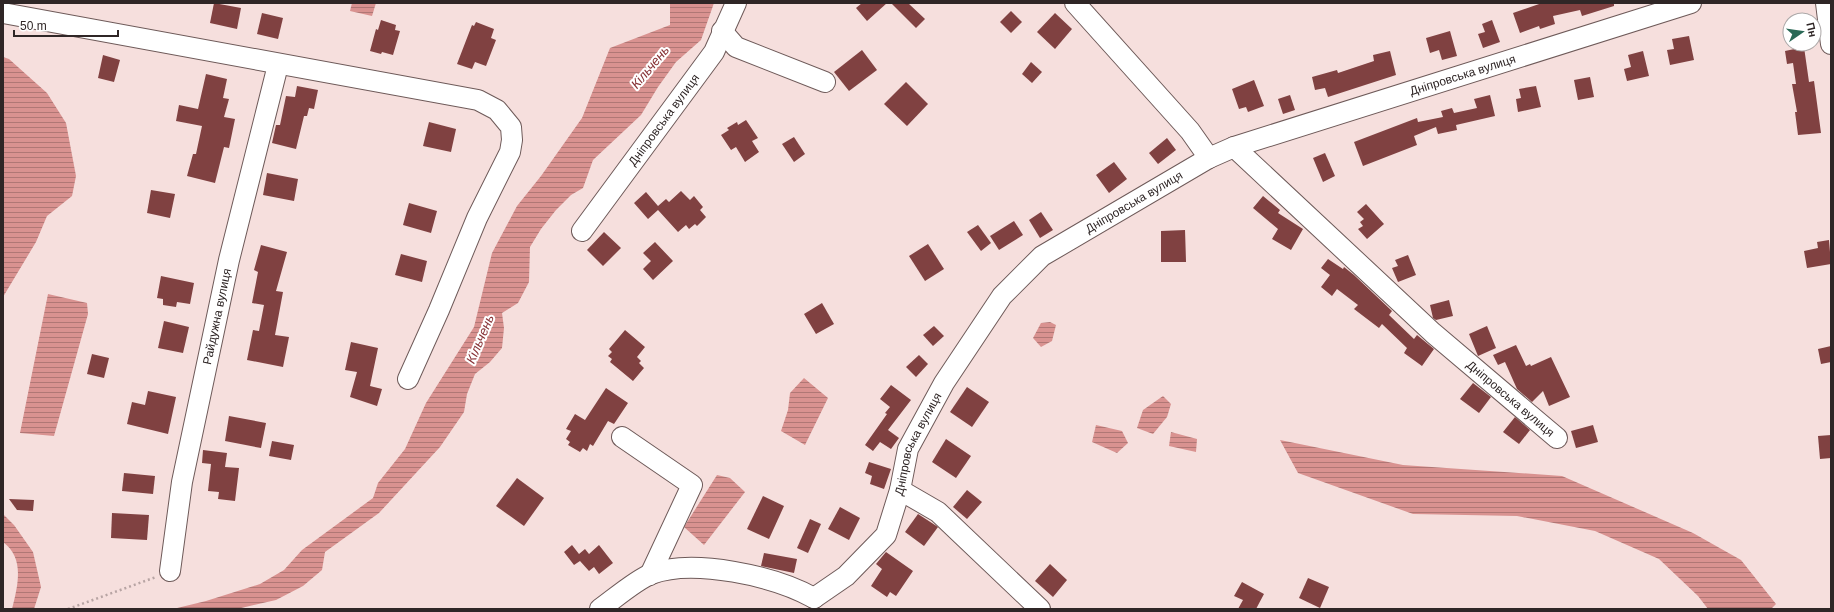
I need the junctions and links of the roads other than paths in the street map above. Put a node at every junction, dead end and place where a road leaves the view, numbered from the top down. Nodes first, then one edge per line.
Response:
1 (736, 3) edge
2 (1075, 3) edge
3 (1691, 3) edge
4 (1826, 3) edge
5 (3, 13) edge
6 (722, 31) junction
7 (1831, 44) edge
8 (278, 65) junction
9 (825, 82) dead end
10 (1234, 147) junction
11 (1209, 158) junction
12 (582, 231) dead end
13 (408, 379) dead end
14 (622, 437) dead end
15 (1557, 438) dead end
16 (900, 490) junction
17 (170, 571) road end
18 (650, 575) junction
19 (813, 603) edge
20 (600, 609) edge
21 (1040, 609) edge

1 - 6 street, Дніпровська вулиця
2 - 11 street
3 - 10 street, Дніпровська вулиця
4 - 7 street
5 - 8 street
6 - 9 street
6 - 12 street, Дніпровська вулиця
8 - 13 street
8 - 17 street, Райдужна вулиця
10 - 11 street, Дніпровська вулиця
10 - 15 street, Дніпровська вулиця
11 - 16 street, Дніпровська вулиця
14 - 18 street
16 - 19 street, Дніпровська вулиця
16 - 21 street
18 - 19 street, Дніпровська вулиця
18 - 20 street, Дніпровська вулиця

